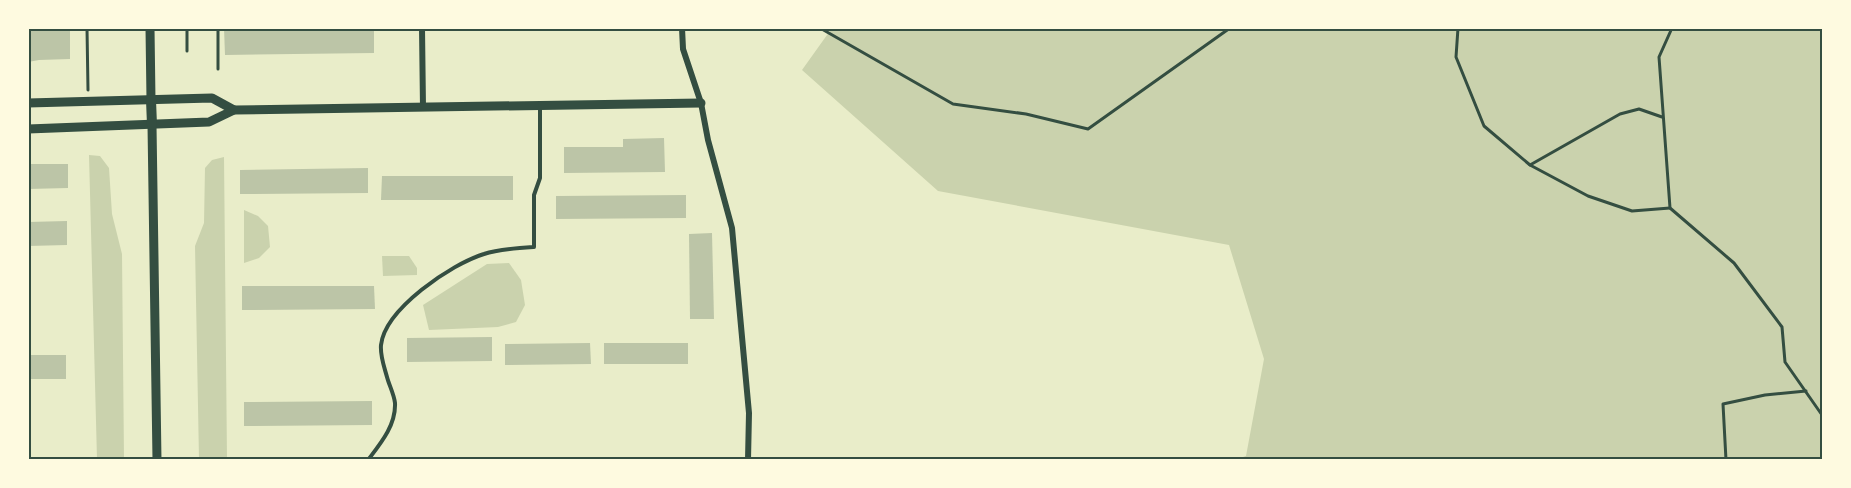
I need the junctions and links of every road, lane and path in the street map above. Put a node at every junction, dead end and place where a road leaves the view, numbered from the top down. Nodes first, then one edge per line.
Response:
1 (87, 28) edge
2 (150, 28) edge
3 (187, 28) edge
4 (218, 28) edge
5 (422, 28) edge
6 (682, 28) edge
7 (820, 28) edge
8 (1230, 28) edge
9 (1458, 28) edge
10 (1672, 28) edge
11 (187, 51) dead end
12 (218, 69) dead end
13 (151, 100) junction
14 (89, 101) junction
15 (28, 103) edge
16 (701, 103) junction
17 (540, 106) junction
18 (423, 108) junction
19 (234, 110) junction
20 (1662, 117) junction
21 (152, 125) junction
22 (28, 129) edge
23 (1530, 165) junction
24 (1670, 208) junction
25 (1806, 391) junction
26 (1822, 415) edge
27 (157, 459) edge
28 (368, 459) edge
29 (748, 459) edge
30 (1726, 459) edge

1 - 14 path
2 - 13 street
3 - 11 path
4 - 12 path
5 - 18 street
6 - 16 street
7 - 8 path
9 - 23 path
10 - 20 path
13 - 14 street
13 - 19 street
13 - 21 main road
14 - 15 street
16 - 17 street
16 - 29 street
17 - 18 street
17 - 28 lane
18 - 19 street
19 - 21 street
20 - 23 path
20 - 24 path
21 - 22 street
21 - 27 street
23 - 24 path
24 - 25 path
25 - 26 path
25 - 30 path

